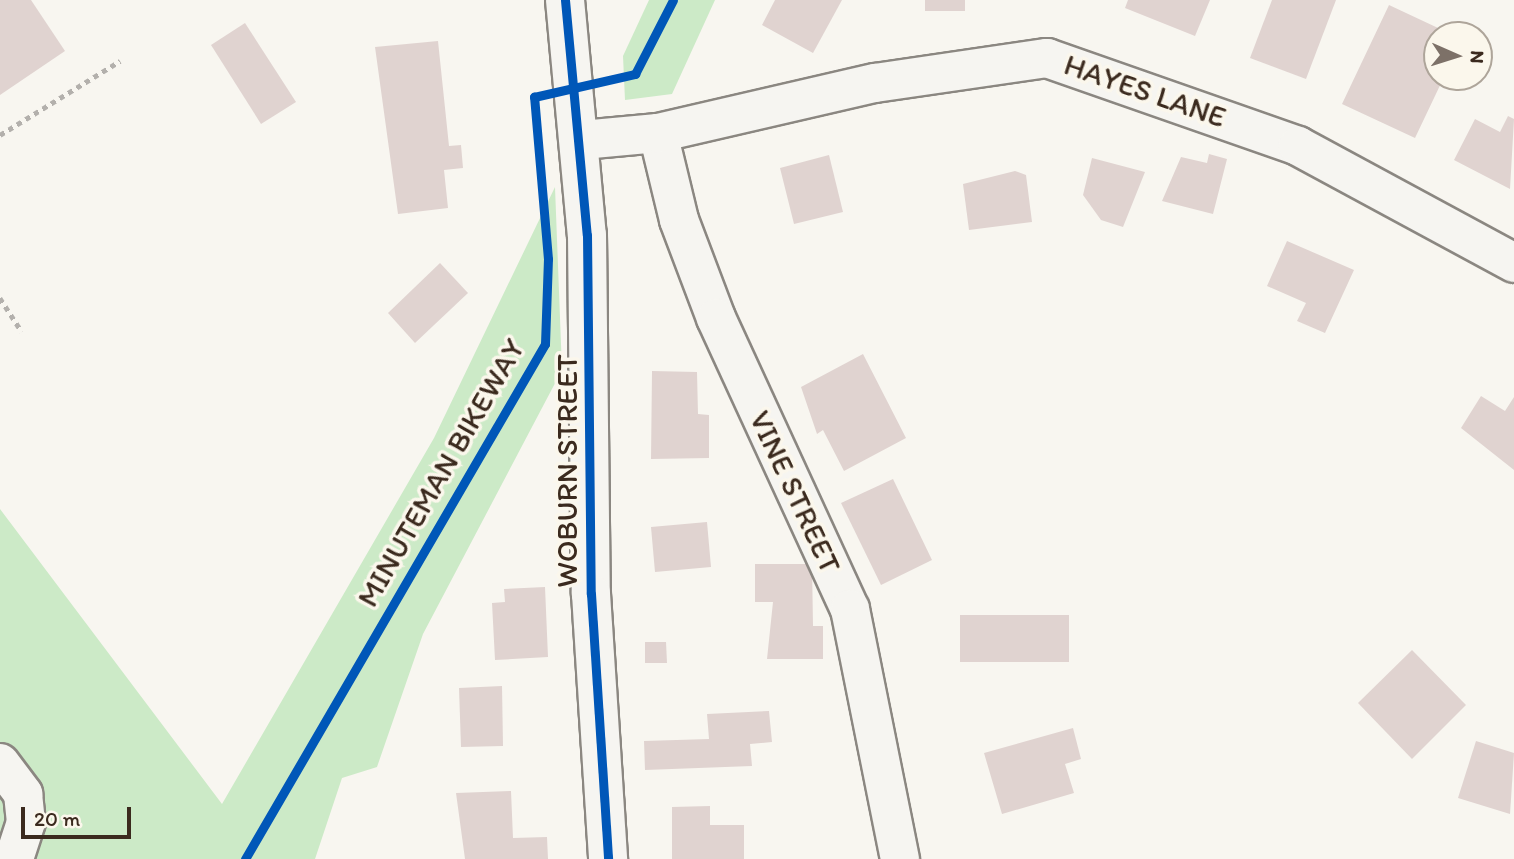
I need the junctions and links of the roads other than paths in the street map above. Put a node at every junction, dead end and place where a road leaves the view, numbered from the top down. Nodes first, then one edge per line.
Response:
1 (565, 0) edge
2 (658, 133) junction
3 (582, 140) junction
4 (1514, 263) edge
5 (0, 763) edge
6 (14, 859) edge
7 (608, 859) edge
8 (900, 859) edge

1 - 3 street, WOBURN STREET
2 - 3 street, HAYES LANE
2 - 4 street, HAYES LANE
2 - 8 street, VINE STREET
3 - 7 street, WOBURN STREET
5 - 6 street

